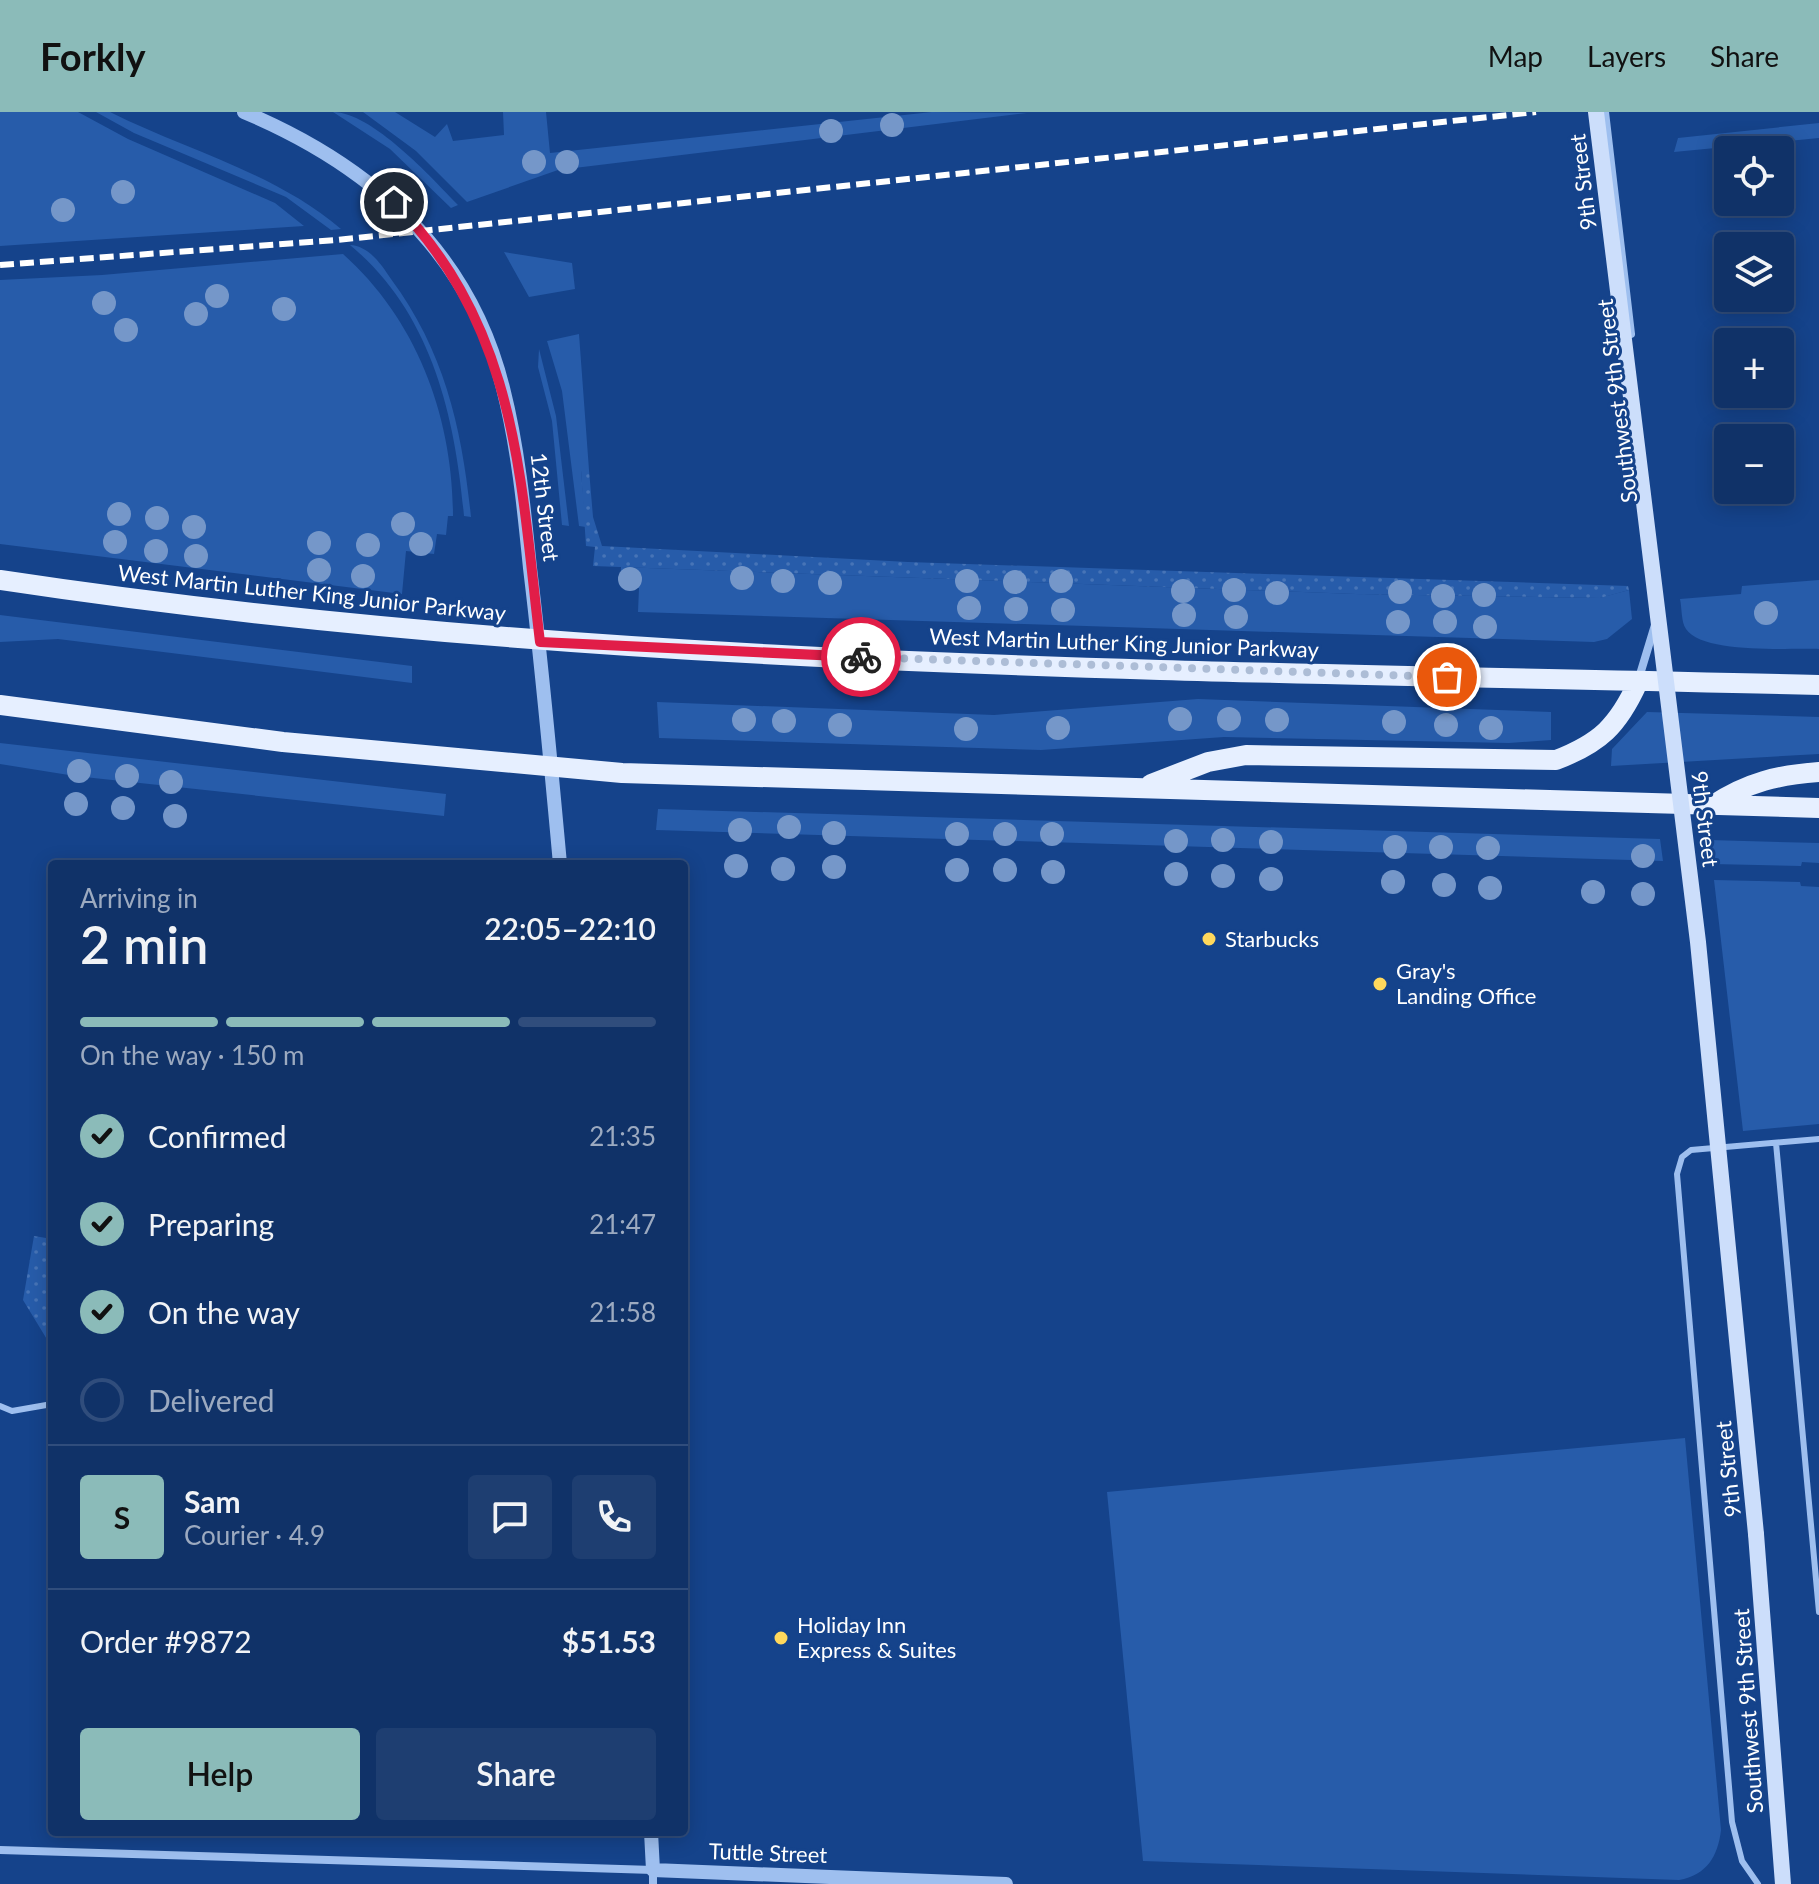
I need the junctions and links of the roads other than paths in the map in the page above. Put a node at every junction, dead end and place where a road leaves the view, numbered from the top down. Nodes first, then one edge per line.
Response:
1 (244, 112) edge
2 (1596, 112) edge
3 (1605, 112) edge
4 (0, 580) edge
5 (540, 642) junction
6 (1638, 682) junction
7 (1819, 685) edge
8 (0, 705) edge
9 (550, 768) junction
10 (1819, 772) edge
11 (1139, 788) junction
12 (1713, 805) junction
13 (1819, 808) edge
14 (560, 860) edge
15 (1819, 1139) edge
16 (1776, 1143) junction
17 (48, 1405) edge
18 (0, 1406) edge
19 (1756, 1534) joint
20 (1819, 1612) edge
21 (651, 1836) edge
22 (0, 1850) edge
23 (653, 1877) edge
24 (1006, 1884) edge
25 (1758, 1884) edge
26 (1783, 1884) edge

1 - 5 street, 12th Street
2 - 19 main road, 9th Street, bridge
3 - 6 street, Southwest 9th Street
4 - 5 main road, West Martin Luther King Junior Parkway
5 - 6 main road, West Martin Luther King Junior Parkway
5 - 9 street, 12th Street
6 - 7 main road, West Martin Luther King Junior Parkway
6 - 11 main road
8 - 9 main road
9 - 11 main road
9 - 14 street, 12th Street
10 - 12 main road
11 - 12 main road
12 - 13 main road
15 - 16 lane
16 - 20 lane
16 - 25 lane
17 - 18 lane
19 - 26 main road, Southwest 9th Street
21 - 23 street
22 - 23 street, Tuttle Street
23 - 24 street, Tuttle Street

